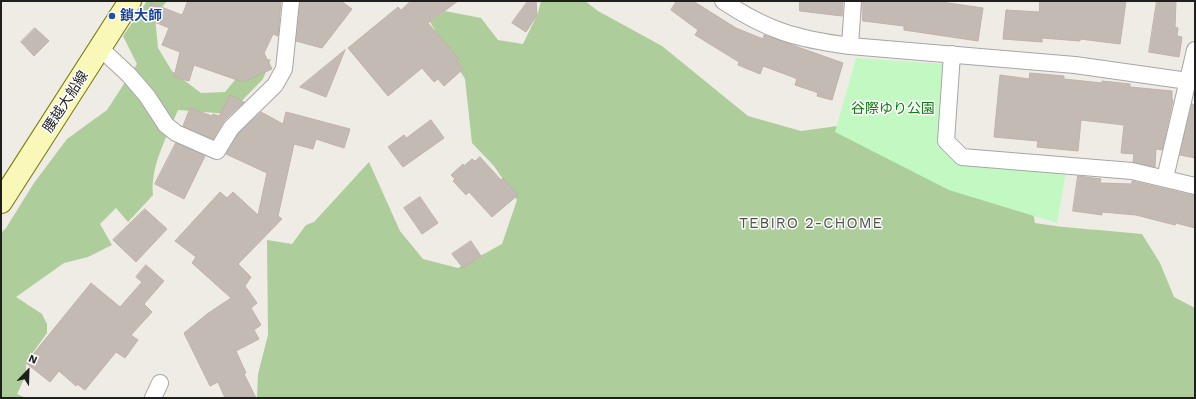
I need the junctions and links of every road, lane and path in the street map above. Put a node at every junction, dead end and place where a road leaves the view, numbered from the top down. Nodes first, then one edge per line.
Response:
1 (291, 1) edge
2 (723, 1) edge
3 (854, 1) edge
4 (127, 2) edge
5 (850, 46) junction
6 (100, 48) junction
7 (1195, 50) edge
8 (952, 54) junction
9 (1192, 81) edge
10 (1166, 178) junction
11 (1195, 186) edge
12 (1, 202) edge
13 (160, 383) dead end
14 (153, 398) edge

1 - 6 street
2 - 5 street
3 - 5 street
4 - 6 main road, 腰越大船線
5 - 8 street
6 - 12 main road, 腰越大船線
7 - 9 street
8 - 9 street
8 - 10 street
9 - 10 street
10 - 11 street
13 - 14 street

